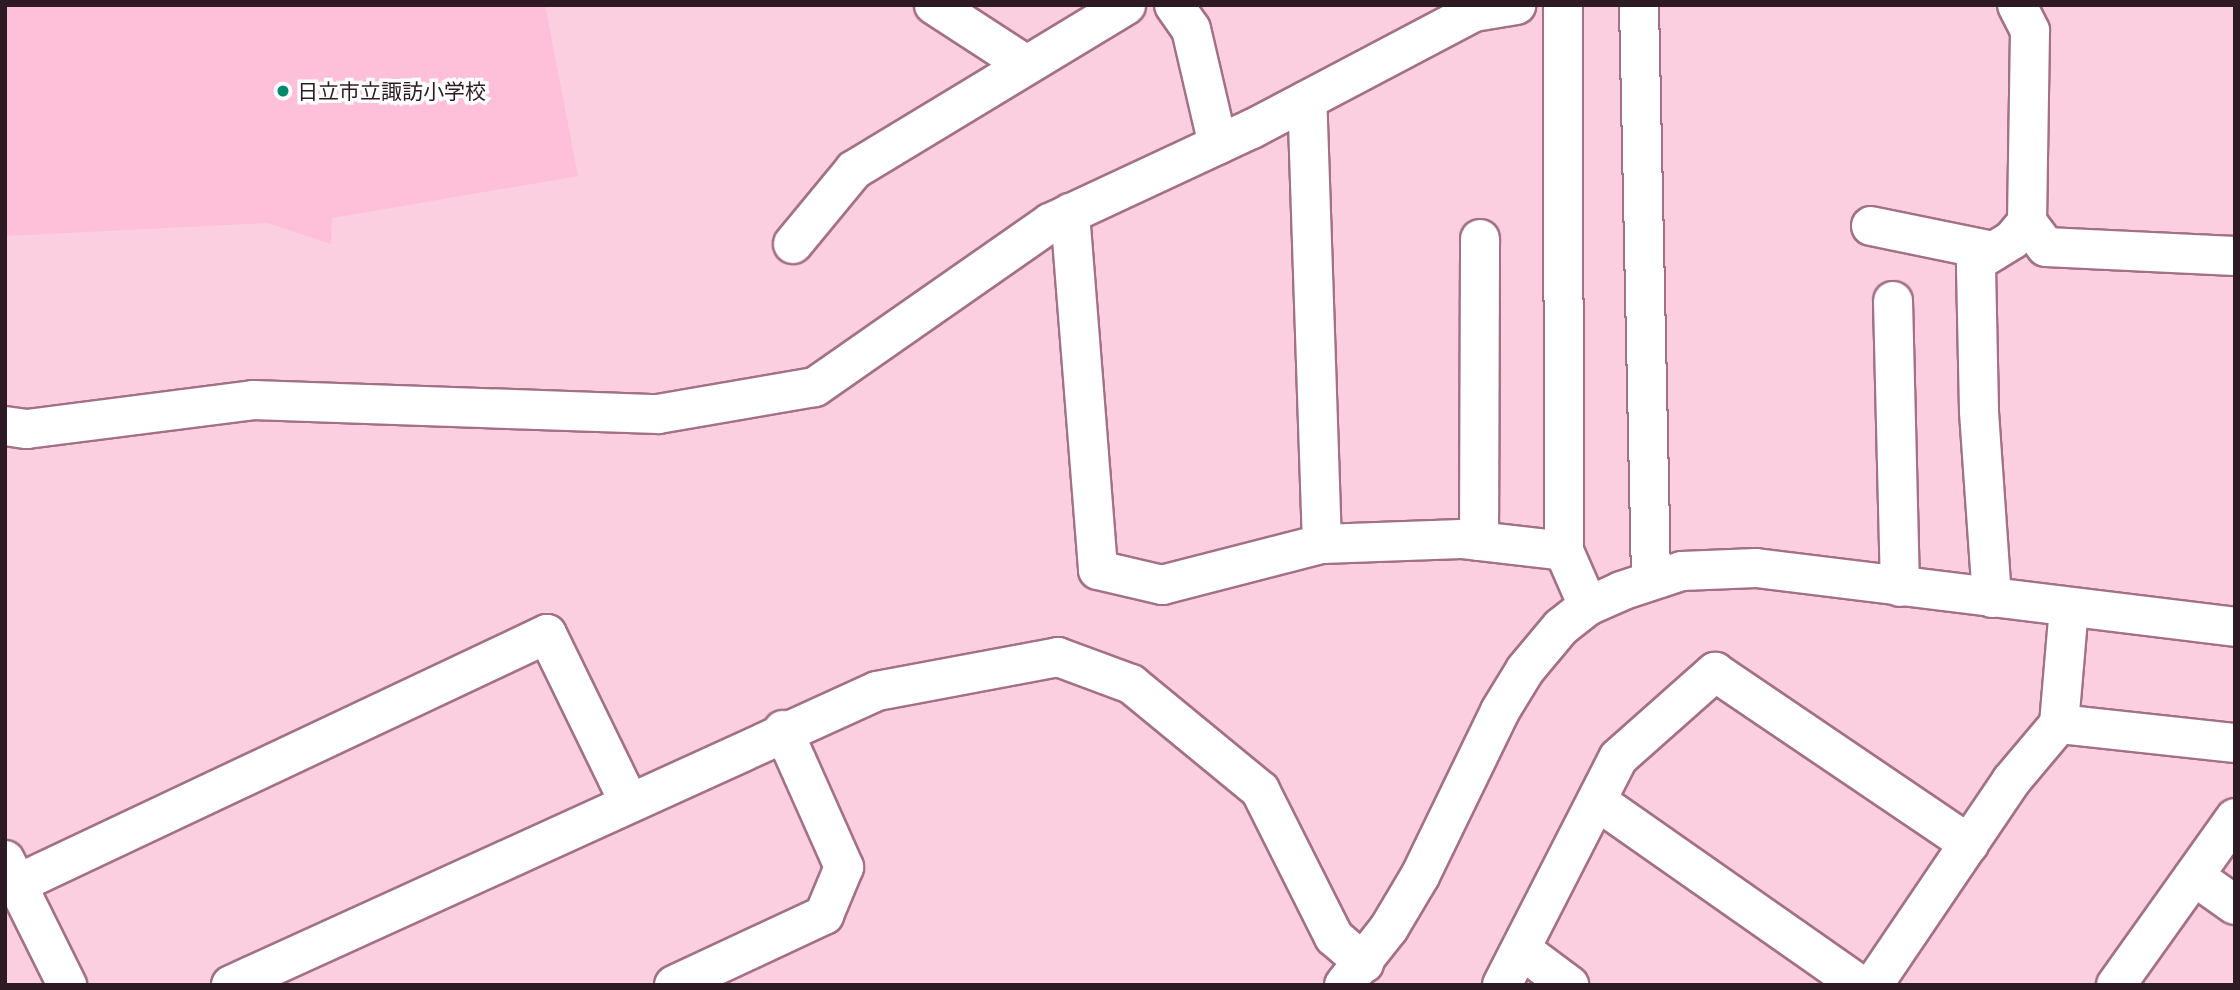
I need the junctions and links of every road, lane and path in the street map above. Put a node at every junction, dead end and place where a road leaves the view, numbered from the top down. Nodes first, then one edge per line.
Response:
1 (934, 5) edge
2 (1126, 5) edge
3 (1174, 5) edge
4 (1516, 5) edge
5 (1563, 5) edge
6 (1639, 5) edge
7 (2017, 5) edge
8 (1025, 64) junction
9 (1307, 100) junction
10 (1218, 145) junction
11 (1070, 213) junction
12 (2026, 222) junction
13 (1871, 226) dead end
14 (1480, 239) dead end
15 (793, 244) dead end
16 (1993, 251) junction
17 (2235, 256) edge
18 (1893, 301) dead end
19 (5, 426) edge
20 (1479, 541) junction
21 (1322, 544) junction
22 (1564, 551) junction
23 (1651, 580) junction
24 (1900, 587) junction
25 (1992, 598) junction
26 (1588, 607) junction
27 (2069, 607) junction
28 (2235, 627) edge
29 (2059, 724) junction
30 (783, 730) junction
31 (2235, 743) edge
32 (1597, 801) junction
33 (628, 802) junction
34 (2235, 818) edge
35 (1969, 844) junction
36 (11, 872) edge
37 (2194, 876) junction
38 (2235, 905) edge
39 (1522, 950) junction
40 (296, 973) edge
41 (1354, 974) edge
42 (67, 985) edge
43 (231, 985) edge
44 (674, 985) edge
45 (1502, 985) edge
46 (1569, 985) edge
47 (1860, 985) edge
48 (1873, 985) edge
49 (2116, 985) edge

1 - 8 street
2 - 8 street
3 - 10 street
4 - 9 street
5 - 22 street
6 - 23 street
7 - 12 street
8 - 15 street
9 - 10 street
9 - 21 street
10 - 11 street
11 - 19 street
11 - 21 street
12 - 16 street
12 - 17 street
13 - 16 street
14 - 20 street
16 - 25 street
18 - 24 street
20 - 21 street
20 - 22 street
22 - 26 street
23 - 24 street
23 - 26 street
24 - 25 street
25 - 27 street
26 - 41 street
27 - 28 street
27 - 29 street
29 - 31 street
29 - 35 street
30 - 33 street
30 - 41 street
30 - 44 street
32 - 35 street
32 - 39 street
32 - 47 street
33 - 36 street
33 - 40 street
34 - 37 street
35 - 48 street
36 - 42 street
37 - 38 street
37 - 49 street
39 - 45 street
39 - 46 street
40 - 43 street

